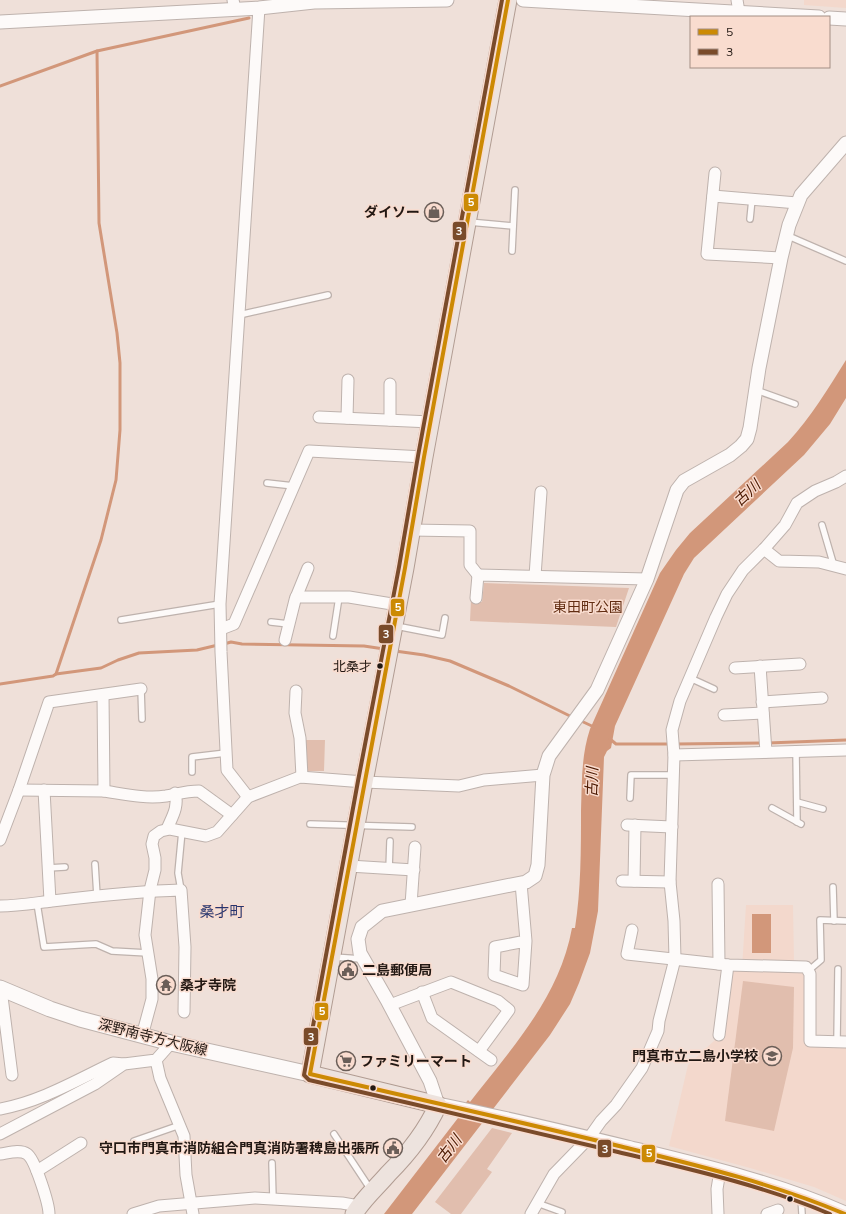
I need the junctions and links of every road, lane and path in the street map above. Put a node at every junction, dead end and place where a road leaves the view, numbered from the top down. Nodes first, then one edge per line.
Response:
1 (385, 0) edge
2 (447, 0) edge
3 (508, 0) edge
4 (523, 0) edge
5 (571, 1) edge
6 (234, 4) edge
7 (738, 6) edge
8 (259, 8) junction
9 (813, 16) edge
10 (830, 18) edge
11 (846, 19) edge
12 (0, 22) edge
13 (846, 143) edge
14 (715, 173) dead end
15 (515, 190) dead end
16 (713, 196) junction
17 (752, 199) junction
18 (797, 203) junction
19 (750, 218) dead end
20 (468, 222) junction
21 (513, 226) junction
22 (786, 235) junction
23 (512, 251) dead end
24 (780, 258) junction
25 (846, 260) edge
26 (328, 295) dead end
27 (239, 315) junction
28 (348, 380) dead end
29 (390, 384) dead end
30 (756, 390) junction
31 (795, 404) dead end
32 (320, 417) dead end
33 (347, 418) junction
34 (390, 420) junction
35 (431, 422) junction
36 (424, 456) junction
37 (846, 476) edge
38 (268, 484) dead end
39 (294, 486) junction
40 (542, 492) dead end
41 (822, 525) dead end
42 (411, 530) junction
43 (764, 550) junction
44 (834, 566) junction
45 (308, 568) dead end
46 (846, 570) edge
47 (478, 575) junction
48 (535, 576) junction
49 (647, 579) junction
50 (296, 597) junction
51 (339, 597) junction
52 (476, 598) dead end
53 (220, 604) junction
54 (398, 605) junction
55 (446, 618) dead end
56 (121, 620) dead end
57 (271, 622) dead end
58 (289, 624) junction
59 (394, 625) junction
60 (333, 636) dead end
61 (221, 638) junction
62 (285, 640) dead end
63 (800, 664) dead end
64 (760, 666) junction
65 (735, 668) dead end
66 (690, 678) junction
67 (141, 688) joint
68 (714, 689) dead end
69 (296, 691) dead end
70 (103, 695) junction
71 (822, 698) dead end
72 (762, 702) junction
73 (763, 713) junction
74 (724, 715) dead end
75 (142, 719) dead end
76 (766, 750) junction
77 (846, 750) edge
78 (796, 751) junction
79 (673, 752) junction
80 (226, 753) junction
81 (192, 772) dead end
82 (543, 775) junction
83 (673, 775) junction
84 (302, 777) junction
85 (364, 782) junction
86 (19, 790) junction
87 (44, 790) junction
88 (104, 791) junction
89 (175, 794) junction
90 (248, 797) junction
91 (630, 798) dead end
92 (797, 802) junction
93 (772, 808) dead end
94 (823, 809) dead end
95 (232, 815) junction
96 (310, 824) dead end
97 (356, 825) junction
98 (412, 827) dead end
99 (672, 827) junction
100 (167, 830) junction
101 (182, 831) junction
102 (0, 840) edge
103 (390, 841) dead end
104 (415, 847) dead end
105 (95, 864) dead end
106 (349, 866) junction
107 (65, 867) dead end
108 (48, 868) junction
109 (389, 869) junction
110 (414, 870) junction
111 (622, 881) dead end
112 (634, 881) junction
113 (670, 882) junction
114 (521, 883) junction
115 (718, 884) dead end
116 (833, 887) dead end
117 (150, 890) junction
118 (181, 890) junction
119 (97, 896) junction
120 (50, 901) junction
121 (37, 903) junction
122 (411, 905) junction
123 (0, 906) edge
124 (834, 920) junction
125 (846, 921) edge
126 (632, 930) dead end
127 (526, 941) dead end
128 (148, 953) junction
129 (332, 957) junction
130 (675, 959) junction
131 (364, 960) junction
132 (724, 964) junction
133 (838, 969) dead end
134 (808, 971) junction
135 (0, 988) edge
136 (422, 992) junction
137 (390, 1005) junction
138 (184, 1012) dead end
139 (720, 1035) dead end
140 (142, 1036) junction
141 (842, 1042) edge
142 (172, 1043) junction
143 (478, 1051) junction
144 (156, 1060) junction
145 (491, 1060) dead end
146 (124, 1064) junction
147 (310, 1074) junction
148 (12, 1075) dead end
149 (438, 1104) junction
150 (0, 1109) edge
151 (180, 1125) junction
152 (0, 1134) edge
153 (334, 1134) dead end
154 (589, 1138) junction
155 (134, 1141) dead end
156 (81, 1143) dead end
157 (0, 1154) edge
158 (272, 1163) dead end
159 (38, 1171) junction
160 (720, 1171) junction
161 (372, 1192) junction
162 (800, 1196) junction
163 (273, 1199) junction
164 (192, 1202) junction
165 (537, 1203) junction
166 (159, 1210) edge
167 (356, 1210) edge
168 (778, 1210) dead end
169 (562, 1212) dead end
170 (49, 1214) edge
171 (133, 1214) edge
172 (193, 1214) edge
173 (531, 1214) edge
174 (718, 1214) edge
175 (767, 1214) edge
176 (802, 1214) edge
177 (845, 1214) edge

1 - 2 street
1 - 8 street
3 - 20 main road
4 - 5 street
5 - 7 street
6 - 8 street
6 - 12 street
7 - 9 street
8 - 27 street
10 - 11 street
13 - 18 street
14 - 16 street
15 - 21 lane
16 - 17 street
16 - 24 street
17 - 18 street
17 - 19 lane
18 - 22 street
20 - 21 lane
20 - 35 main road
21 - 23 lane
22 - 24 street
22 - 25 lane
24 - 30 street
26 - 27 lane
27 - 53 street
28 - 33 street
29 - 34 street
30 - 31 lane
30 - 49 street
32 - 33 street
33 - 34 street
34 - 35 street
35 - 36 main road
36 - 39 street
36 - 42 main road
37 - 43 street
38 - 39 lane
39 - 61 street
40 - 48 street
41 - 44 lane
42 - 47 street
42 - 54 main road
43 - 44 street
43 - 66 street
44 - 46 street
45 - 50 street
47 - 48 street
47 - 52 street
48 - 49 street
49 - 82 street
50 - 51 street
50 - 58 street
51 - 54 street
51 - 60 lane
53 - 56 lane
53 - 61 street
54 - 59 main road
55 - 59 lane
57 - 58 lane
58 - 62 street
59 - 85 main road
61 - 80 street
63 - 64 street
64 - 65 street
64 - 72 street
66 - 68 lane
66 - 79 street
67 - 70 street
67 - 75 lane
69 - 84 street
70 - 86 street
70 - 88 street
71 - 72 street
72 - 73 street
73 - 74 street
73 - 76 street
76 - 78 street
76 - 79 street
77 - 78 street
78 - 92 lane
79 - 83 street
80 - 81 lane
80 - 90 street
82 - 85 street
82 - 114 street
83 - 91 lane
83 - 99 street
84 - 85 street
84 - 90 street
85 - 97 main road
86 - 87 street
86 - 102 street
87 - 88 street
87 - 108 street
88 - 89 street
89 - 95 street
89 - 100 street
90 - 95 street
92 - 93 lane
92 - 94 lane
95 - 101 street
96 - 97 lane
97 - 98 lane
97 - 106 main road
99 - 112 street
99 - 113 street
100 - 101 street
100 - 117 street
101 - 118 lane
103 - 109 lane
104 - 110 street
105 - 119 lane
106 - 109 street
106 - 129 main road
107 - 108 lane
108 - 120 street
109 - 110 street
110 - 122 street
111 - 112 street
112 - 113 street
113 - 130 street
114 - 122 street
114 - 127 street
115 - 132 street
116 - 124 lane
117 - 118 street
117 - 119 street
117 - 128 street
118 - 138 street
119 - 120 street
120 - 121 street
121 - 123 street
121 - 128 lane
122 - 131 street
124 - 125 lane
124 - 134 lane
126 - 130 street
128 - 140 street
129 - 131 lane
129 - 147 main road
130 - 132 street
130 - 154 street
131 - 137 street
132 - 134 street
132 - 139 street
133 - 141 lane
134 - 141 street
135 - 140 main road, 深野南寺方大阪線
135 - 148 street
136 - 137 street
136 - 143 street
136 - 143 street
137 - 149 street
140 - 142 main road, 深野南寺方大阪線
142 - 144 street
142 - 147 main road, 深野南寺方大阪線
143 - 145 street
144 - 146 street
144 - 151 street
146 - 150 street
146 - 152 street
147 - 149 main road
149 - 154 main road
149 - 161 main road
151 - 155 lane
151 - 164 street
153 - 161 lane
154 - 160 main road
154 - 165 street
156 - 159 street
157 - 159 street
158 - 163 lane
159 - 170 street
160 - 162 main road
160 - 174 street
161 - 167 main road
162 - 176 lane
162 - 177 main road
163 - 164 street
163 - 167 street
164 - 166 street
164 - 172 street
165 - 169 lane
165 - 173 street
166 - 171 street
168 - 175 street

